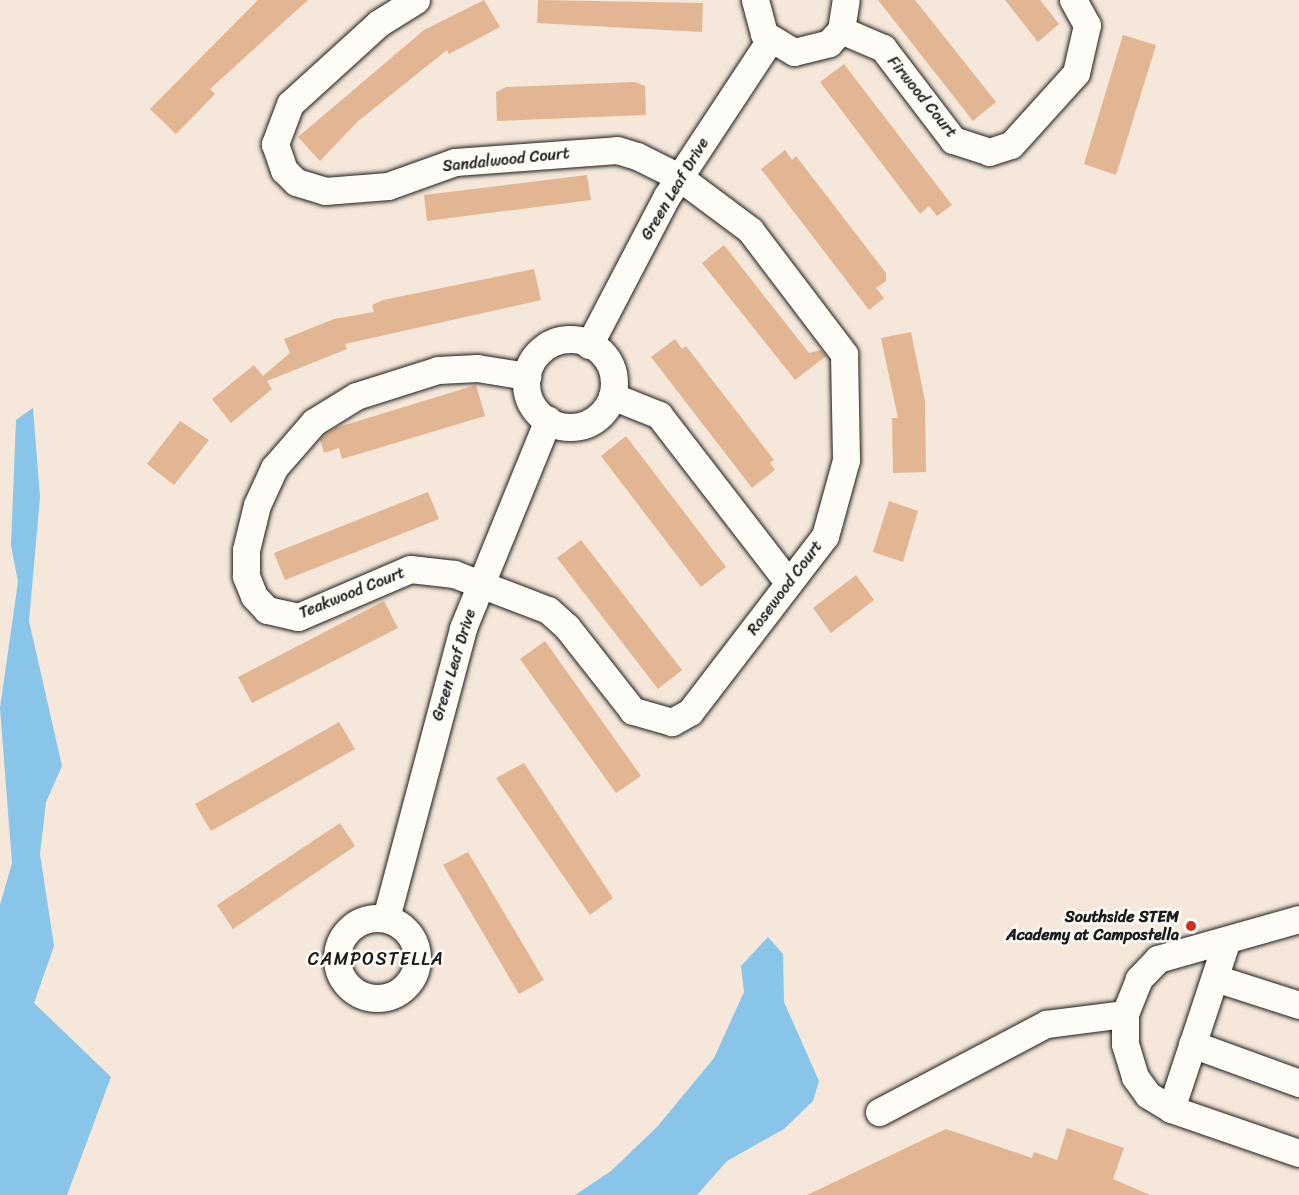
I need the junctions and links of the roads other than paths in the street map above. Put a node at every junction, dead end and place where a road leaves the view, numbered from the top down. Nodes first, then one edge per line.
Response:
1 (416, 0) edge
2 (755, 0) edge
3 (846, 0) edge
4 (1073, 0) edge
5 (841, 30) junction
6 (770, 40) junction
7 (679, 177) junction
8 (590, 345) junction
9 (527, 376) junction
10 (612, 396) junction
11 (548, 420) junction
12 (481, 583) junction
13 (789, 583) junction
14 (386, 918) dead end
15 (1299, 919) edge
16 (1226, 943) junction
17 (1215, 978) junction
18 (1299, 1005) edge
19 (1125, 1014) junction
20 (1192, 1044) junction
21 (1299, 1083) edge
22 (1171, 1109) junction
23 (879, 1112) dead end
24 (1299, 1153) edge

1 - 7 street, Sandalwood Court
2 - 6 street
3 - 5 street
4 - 5 street, Firwood Court
5 - 6 street
6 - 7 street, Green Leaf Drive
7 - 8 street, Green Leaf Drive
7 - 13 street, Rosewood Court
8 - 9 street
8 - 10 street
9 - 11 street
9 - 12 street, Teakwood Court
10 - 11 street
10 - 13 street
11 - 12 street, Green Leaf Drive
12 - 13 street, Rosewood Court
12 - 14 street, Green Leaf Drive
15 - 16 street
16 - 17 street
16 - 19 street
17 - 18 street
17 - 20 street
19 - 22 street
19 - 23 street
20 - 21 street
20 - 22 street
22 - 24 street

